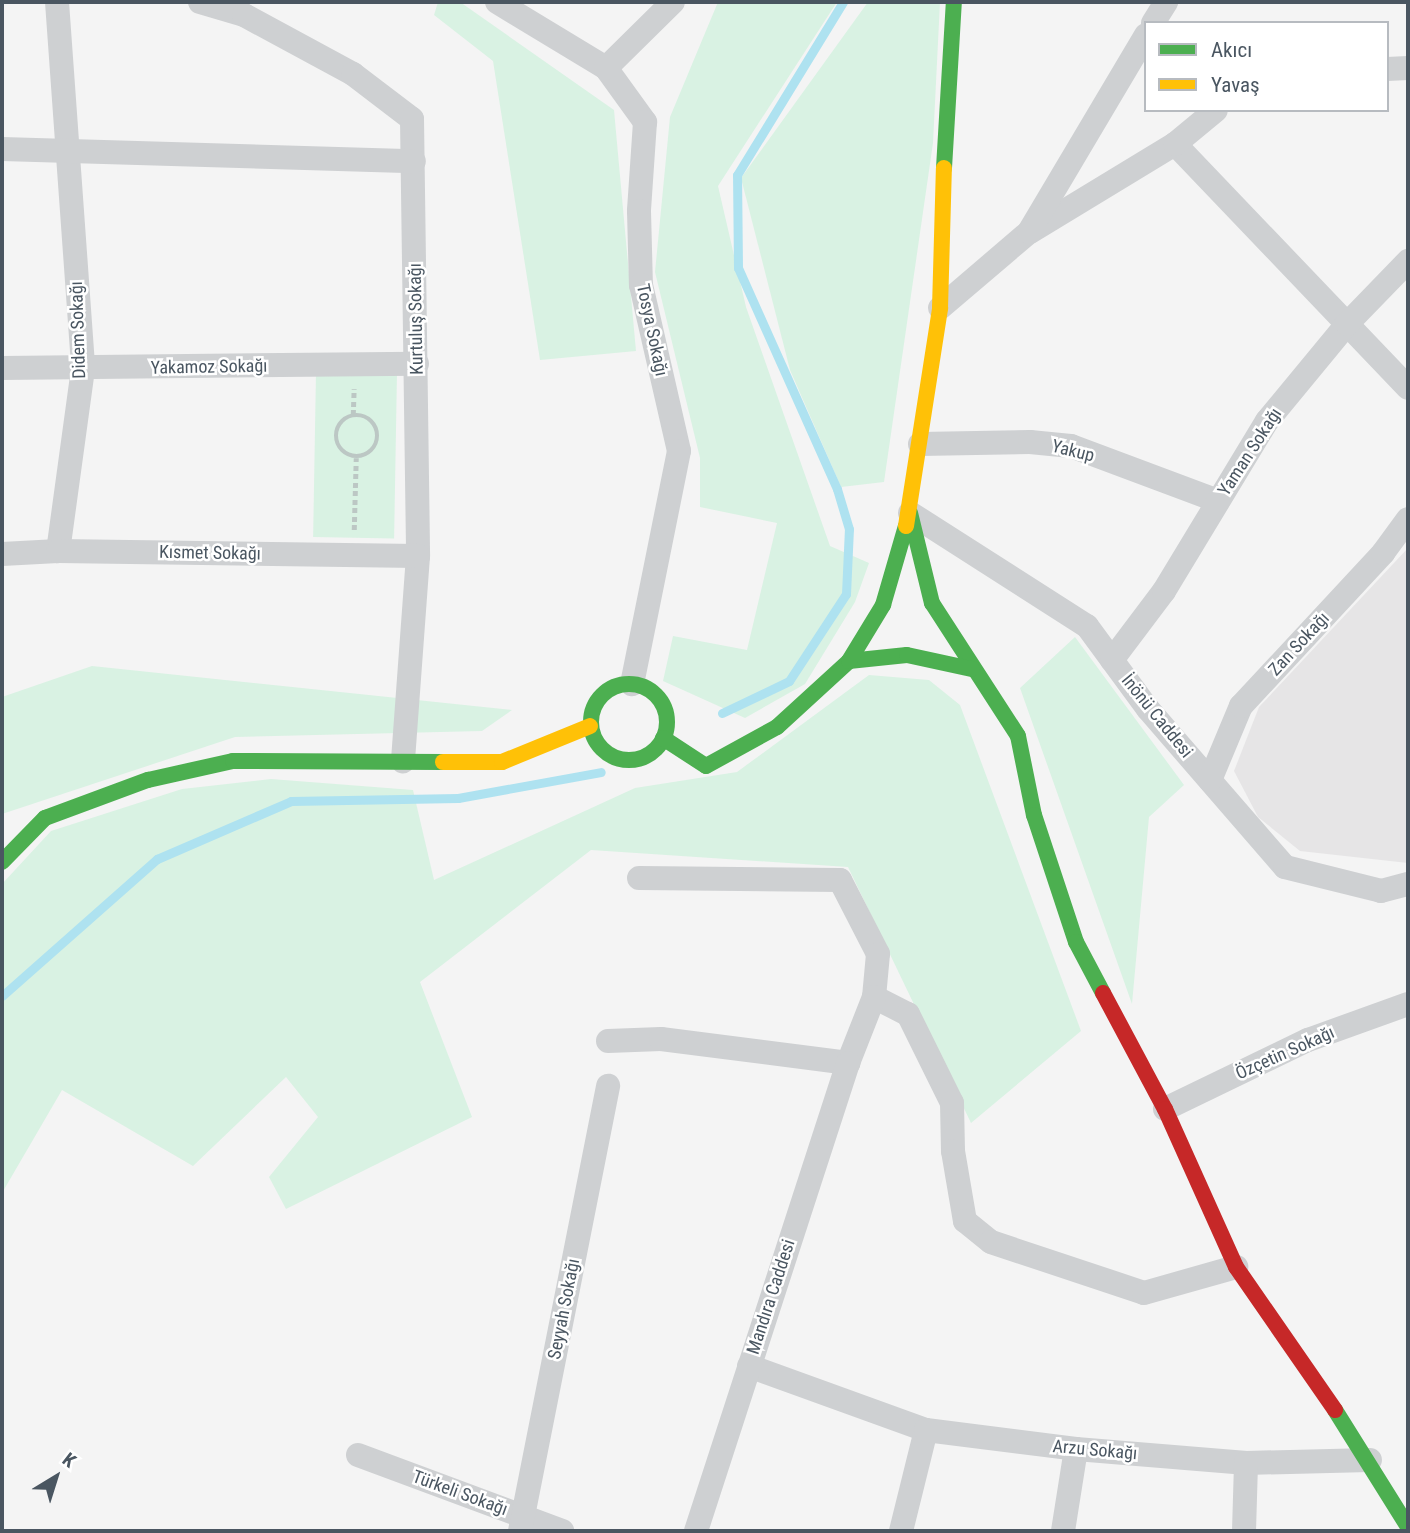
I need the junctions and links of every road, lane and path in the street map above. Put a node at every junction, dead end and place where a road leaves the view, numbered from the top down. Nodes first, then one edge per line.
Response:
1 (57, 2) edge
2 (200, 2) edge
3 (497, 2) edge
4 (673, 2) edge
5 (954, 2) edge
6 (1166, 2) edge
7 (1154, 21) edge
8 (1144, 38) edge
9 (606, 68) junction
10 (1408, 68) edge
11 (1389, 69) edge
12 (1214, 112) edge
13 (1175, 144) junction
14 (2, 149) edge
15 (68, 150) junction
16 (414, 161) junction
17 (1029, 232) junction
18 (1408, 261) edge
19 (940, 308) junction
20 (1347, 324) junction
21 (416, 363) junction
22 (2, 368) edge
23 (83, 369) junction
24 (1408, 388) edge
25 (920, 444) junction
26 (356, 458) junction
27 (1218, 501) junction
28 (910, 513) junction
29 (1408, 520) edge
30 (58, 551) junction
31 (2, 554) edge
32 (354, 555) junction
33 (418, 556) junction
34 (920, 604) junction
35 (883, 605) junction
36 (901, 643) junction
37 (1112, 660) junction
38 (849, 661) junction
39 (972, 669) junction
40 (632, 684) junction
41 (590, 726) junction
42 (663, 738) junction
43 (403, 761) junction
44 (1210, 780) junction
45 (2, 862) edge
46 (639, 878) dead end
47 (1408, 884) edge
48 (874, 997) junction
49 (1408, 1004) edge
50 (608, 1041) dead end
51 (848, 1063) junction
52 (608, 1086) dead end
53 (1164, 1109) junction
54 (1236, 1267) junction
55 (749, 1366) junction
56 (926, 1430) junction
57 (1076, 1449) junction
58 (358, 1455) dead end
59 (1370, 1460) junction
60 (1246, 1463) junction
61 (521, 1523) edge
62 (1408, 1527) edge
63 (562, 1531) edge
64 (696, 1531) edge
65 (901, 1531) edge
66 (1063, 1531) edge
67 (1244, 1531) edge

1 - 15 street, Didem Sokağı
2 - 16 street, Kurtuluş Sokağı
3 - 9 street, Tosya Sokağı
4 - 9 street
5 - 19 street
6 - 7 street
8 - 17 street
9 - 40 street, Tosya Sokağı
10 - 11 street
12 - 13 street
13 - 17 street
13 - 20 street
14 - 15 street
15 - 16 street
15 - 23 street, Didem Sokağı
16 - 21 street, Kurtuluş Sokağı
17 - 19 street
18 - 20 street, Yaman Sokağı
19 - 25 street
20 - 24 street
20 - 27 street, Yaman Sokağı
21 - 23 street, Yakamoz Sokağı
21 - 33 street, Kurtuluş Sokağı
22 - 23 street, Yakamoz Sokağı
23 - 30 street, Didem Sokağı
25 - 27 street, Yakup
25 - 28 street
26 - 26 path
26 - 32 path
27 - 37 street, Yaman Sokağı
28 - 34 street
28 - 35 street
28 - 37 street, İnönü Caddesi
29 - 44 street, Zan Sokağı
30 - 31 street, Kısmet Sokağı
30 - 32 street, Kısmet Sokağı
32 - 33 street, Kısmet Sokağı
33 - 43 street, Kurtuluş Sokağı
34 - 35 street
34 - 39 street
35 - 36 street
35 - 38 street
36 - 38 street
36 - 39 street
37 - 44 street, İnönü Caddesi
38 - 42 street
39 - 53 street
40 - 41 street
40 - 42 street
41 - 42 street
41 - 43 street
43 - 45 street
44 - 47 street, İnönü Caddesi
46 - 48 street, Mandıra Caddesi
48 - 51 street, Mandıra Caddesi
48 - 54 street
49 - 53 street, Özçetin Sokağı
50 - 51 street
51 - 55 street, Mandıra Caddesi
52 - 61 street, Seyyah Sokağı
53 - 54 street
54 - 59 street
55 - 56 street, Arzu Sokağı
55 - 64 street, Mandıra Caddesi
56 - 57 street, Arzu Sokağı
56 - 65 street
57 - 60 street, Arzu Sokağı
57 - 66 street
58 - 61 street, Türkeli Sokağı
59 - 60 street, Arzu Sokağı
59 - 62 street
60 - 67 street
61 - 63 street, Türkeli Sokağı

